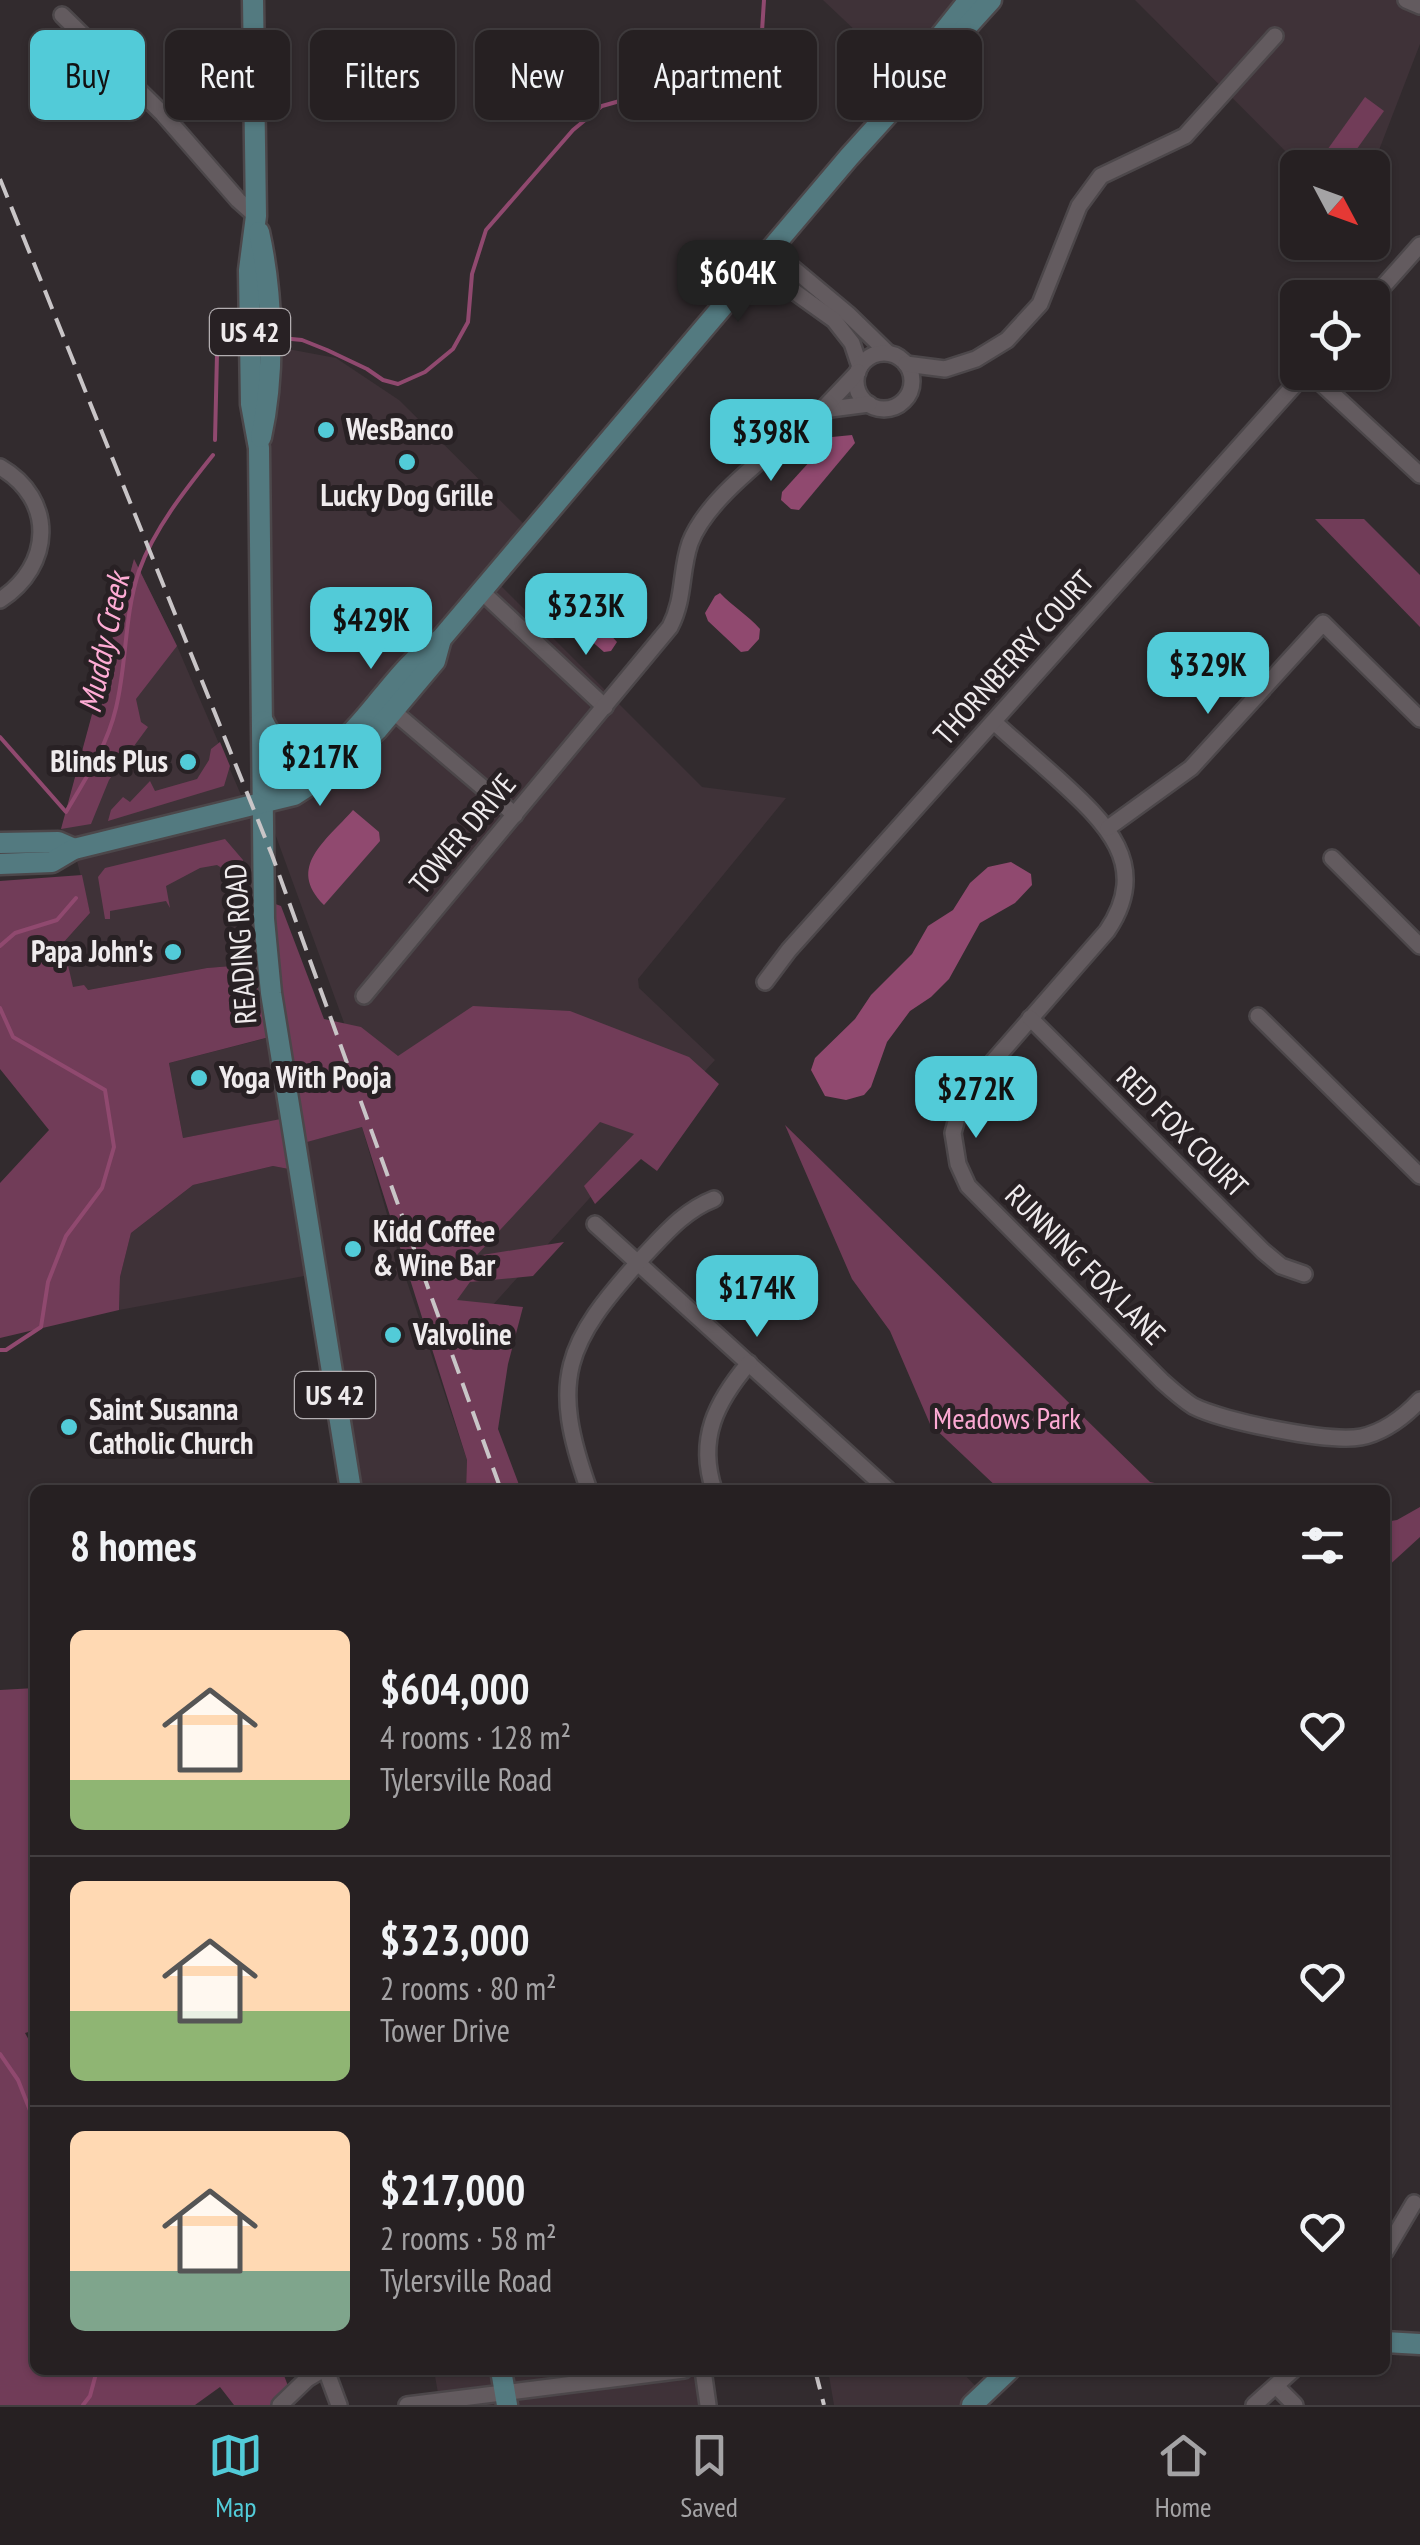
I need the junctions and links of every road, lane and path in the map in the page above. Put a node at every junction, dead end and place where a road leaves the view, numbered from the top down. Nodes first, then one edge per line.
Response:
1 (253, 0) edge
2 (969, 0) edge
3 (991, 0) edge
4 (1406, 0) edge
5 (1420, 6) edge
6 (62, 15) dead end
7 (1275, 36) dead end
8 (860, 144) junction
9 (256, 216) junction
10 (1420, 244) edge
11 (763, 257) junction
12 (1389, 280) edge
13 (888, 353) junction
14 (906, 364) junction
15 (946, 369) junction
16 (859, 370) junction
17 (1292, 390) edge
18 (1328, 390) edge
19 (910, 392) junction
20 (868, 404) junction
21 (822, 410) junction
22 (0, 466) edge
23 (1420, 475) edge
24 (480, 591) junction
25 (0, 600) edge
26 (441, 639) junction
27 (609, 702) junction
28 (393, 711) junction
29 (261, 719) junction
30 (1420, 719) edge
31 (994, 722) junction
32 (335, 749) junction
33 (263, 802) junction
34 (516, 815) junction
35 (1108, 828) junction
36 (0, 844) edge
37 (74, 849) junction
38 (1332, 858) dead end
39 (0, 864) edge
40 (1420, 946) edge
41 (765, 982) dead end
42 (364, 996) dead end
43 (1258, 1016) dead end
44 (1030, 1018) junction
45 (1420, 1176) edge
46 (714, 1199) dead end
47 (595, 1224) dead end
48 (639, 1262) junction
49 (1304, 1274) dead end
50 (749, 1363) junction
51 (1420, 1400) edge
52 (350, 1485) edge
53 (586, 1485) edge
54 (713, 1485) edge
55 (883, 1485) edge
56 (1414, 2203) dead end
57 (1390, 2244) edge
58 (1390, 2342) edge
59 (1420, 2344) edge
60 (313, 2375) edge
61 (326, 2375) edge
62 (653, 2375) edge
63 (705, 2375) edge
64 (1004, 2375) edge
65 (1287, 2375) edge
66 (1276, 2386) junction
67 (506, 2399) edge
68 (280, 2405) edge
69 (339, 2405) edge
70 (406, 2405) edge
71 (708, 2405) edge
72 (972, 2405) edge
73 (1254, 2405) edge
74 (1295, 2405) edge

1 - 9 main road, READING ROAD / US 42
2 - 8 main road
3 - 8 main road
4 - 5 street
6 - 9 street
7 - 15 street
8 - 11 main road
9 - 29 main road, READING ROAD / US 42
10 - 12 street
11 - 13 street
11 - 16 street
11 - 24 main road
13 - 14 street
13 - 16 street
14 - 15 street
14 - 19 street
15 - 19 street
16 - 20 street
16 - 21 street, TOWER DRIVE
17 - 31 street, THORNBERRY COURT
18 - 23 street
19 - 20 street
20 - 21 street
21 - 27 street, TOWER DRIVE
22 - 25 street
24 - 26 main road
24 - 27 street
26 - 28 main road
26 - 32 main road
27 - 34 street, TOWER DRIVE
28 - 33 main road
28 - 34 street
29 - 32 main road
29 - 33 main road, READING ROAD / US 42
30 - 35 street
31 - 35 street, RUNNING FOX LANE
31 - 41 street, THORNBERRY COURT
32 - 33 main road
33 - 37 main road
33 - 52 main road, READING ROAD / US 42
34 - 42 street, TOWER DRIVE
35 - 44 street, RUNNING FOX LANE
36 - 37 main road
37 - 39 main road
38 - 40 street
43 - 45 street
44 - 49 street, RED FOX COURT
44 - 51 street, RUNNING FOX LANE
46 - 48 street
47 - 48 street
48 - 50 street
48 - 53 street
50 - 54 street
50 - 55 street
56 - 57 street
58 - 59 main road
60 - 68 street
61 - 69 street
62 - 67 street
63 - 71 street
64 - 72 main road
65 - 66 street
66 - 73 street
66 - 74 street
67 - 70 street

